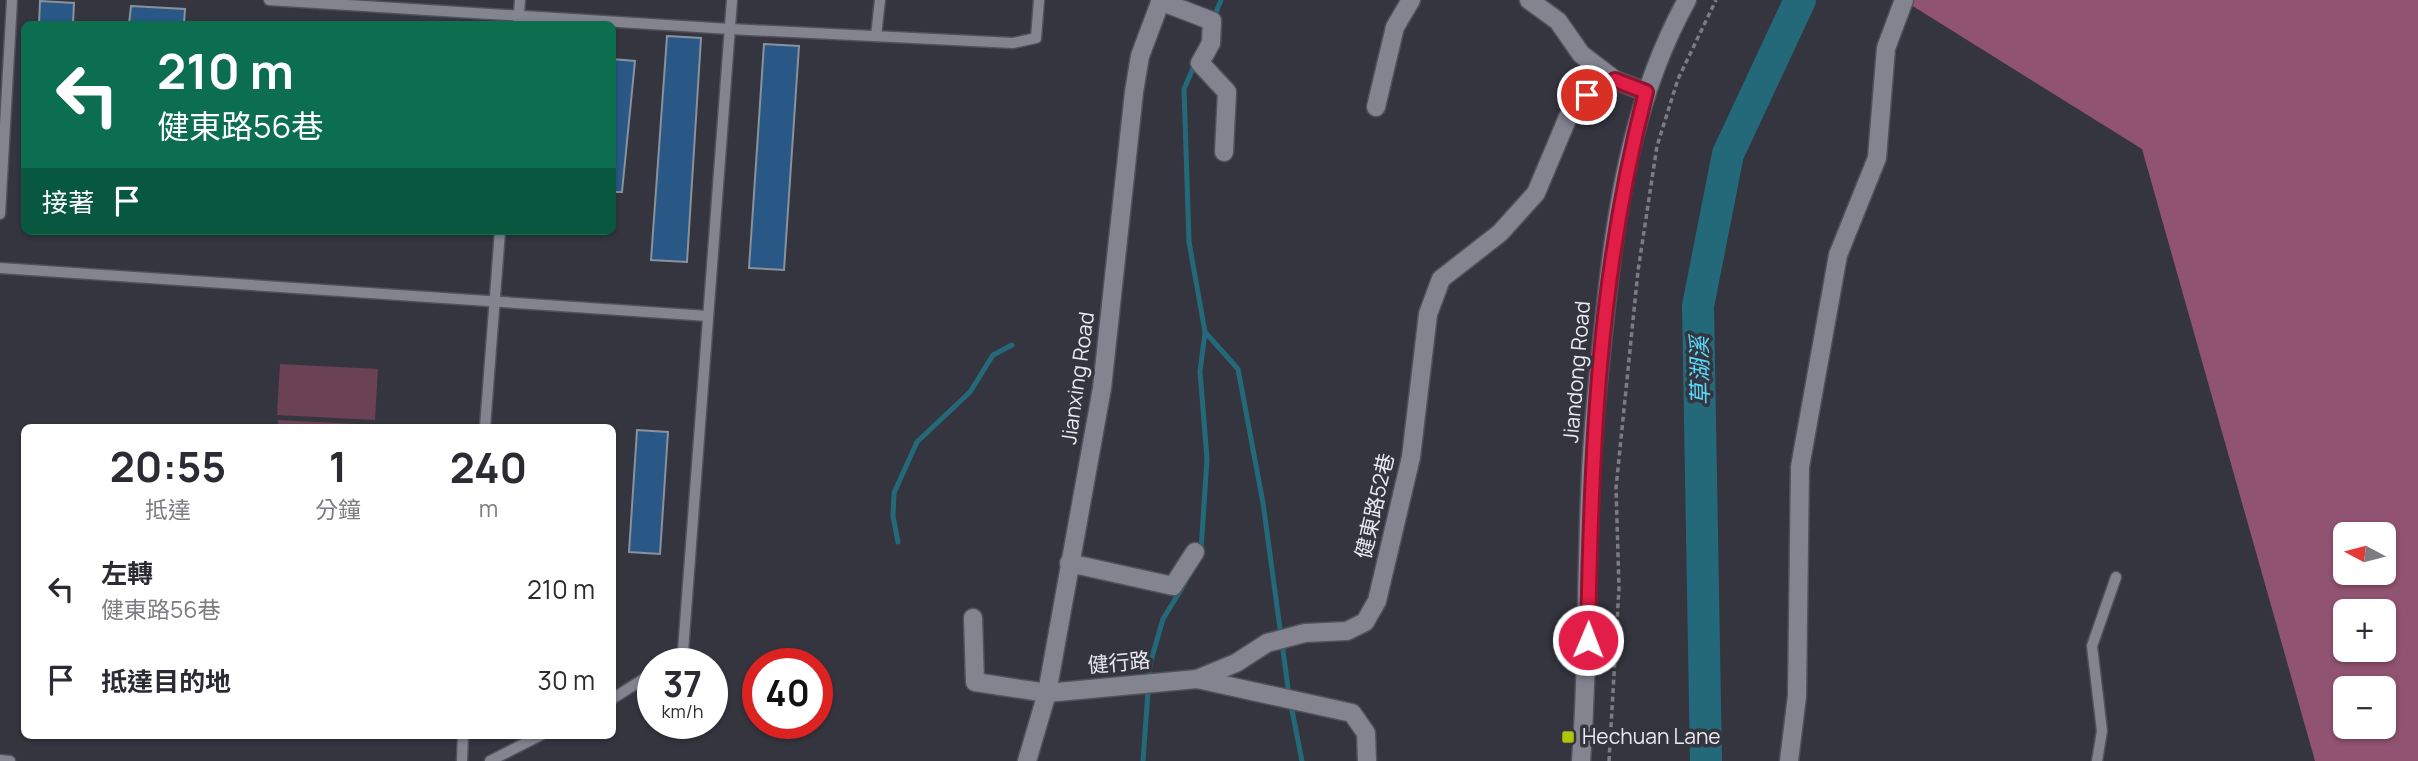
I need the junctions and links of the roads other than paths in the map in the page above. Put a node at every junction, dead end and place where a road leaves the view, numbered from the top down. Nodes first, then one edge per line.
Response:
1 (12, 0) edge
2 (269, 0) edge
3 (520, 0) edge
4 (732, 0) edge
5 (880, 0) edge
6 (1039, 0) edge
7 (1411, 0) edge
8 (1529, 0) edge
9 (1687, 0) edge
10 (1904, 0) edge
11 (1160, 1) edge
12 (518, 20) edge
13 (542, 21) edge
14 (616, 24) edge
15 (730, 29) junction
16 (876, 36) junction
17 (1615, 80) junction
18 (1646, 92) junction
19 (1376, 107) dead end
20 (1224, 152) dead end
21 (0, 215) edge
22 (500, 235) edge
23 (0, 268) edge
24 (494, 301) junction
25 (708, 316) junction
26 (485, 424) edge
27 (1195, 552) dead end
28 (1069, 563) junction
29 (2116, 577) dead end
30 (973, 618) dead end
31 (683, 648) edge
32 (1197, 679) junction
33 (637, 683) edge
34 (1046, 693) junction
35 (616, 696) edge
36 (463, 739) edge
37 (533, 739) edge
38 (0, 760) edge
39 (10, 761) edge
40 (461, 761) edge
41 (491, 761) edge
42 (1027, 761) edge
43 (1367, 761) edge
44 (1581, 761) edge
45 (1789, 761) edge
46 (2097, 761) edge

1 - 21 lane
2 - 12 lane
3 - 12 lane
4 - 15 lane
5 - 16 lane
6 - 16 lane
7 - 19 street
8 - 17 street
9 - 18 street, Jiandong Road
10 - 45 street
11 - 20 street
11 - 28 street, Jianxing Road
12 - 13 lane
14 - 15 lane
15 - 16 lane
15 - 25 lane
17 - 18 street
17 - 32 street, 健東路52巷
18 - 44 street, Jiandong Road
22 - 24 lane
23 - 24 lane
24 - 25 lane
24 - 26 lane
25 - 31 lane
27 - 28 street
28 - 34 street, Jianxing Road
29 - 46 lane
30 - 34 street, 健行路
32 - 34 street, 健行路
32 - 43 street
33 - 35 lane
34 - 42 street, Jianxing Road
36 - 40 lane
37 - 41 lane
38 - 39 lane

